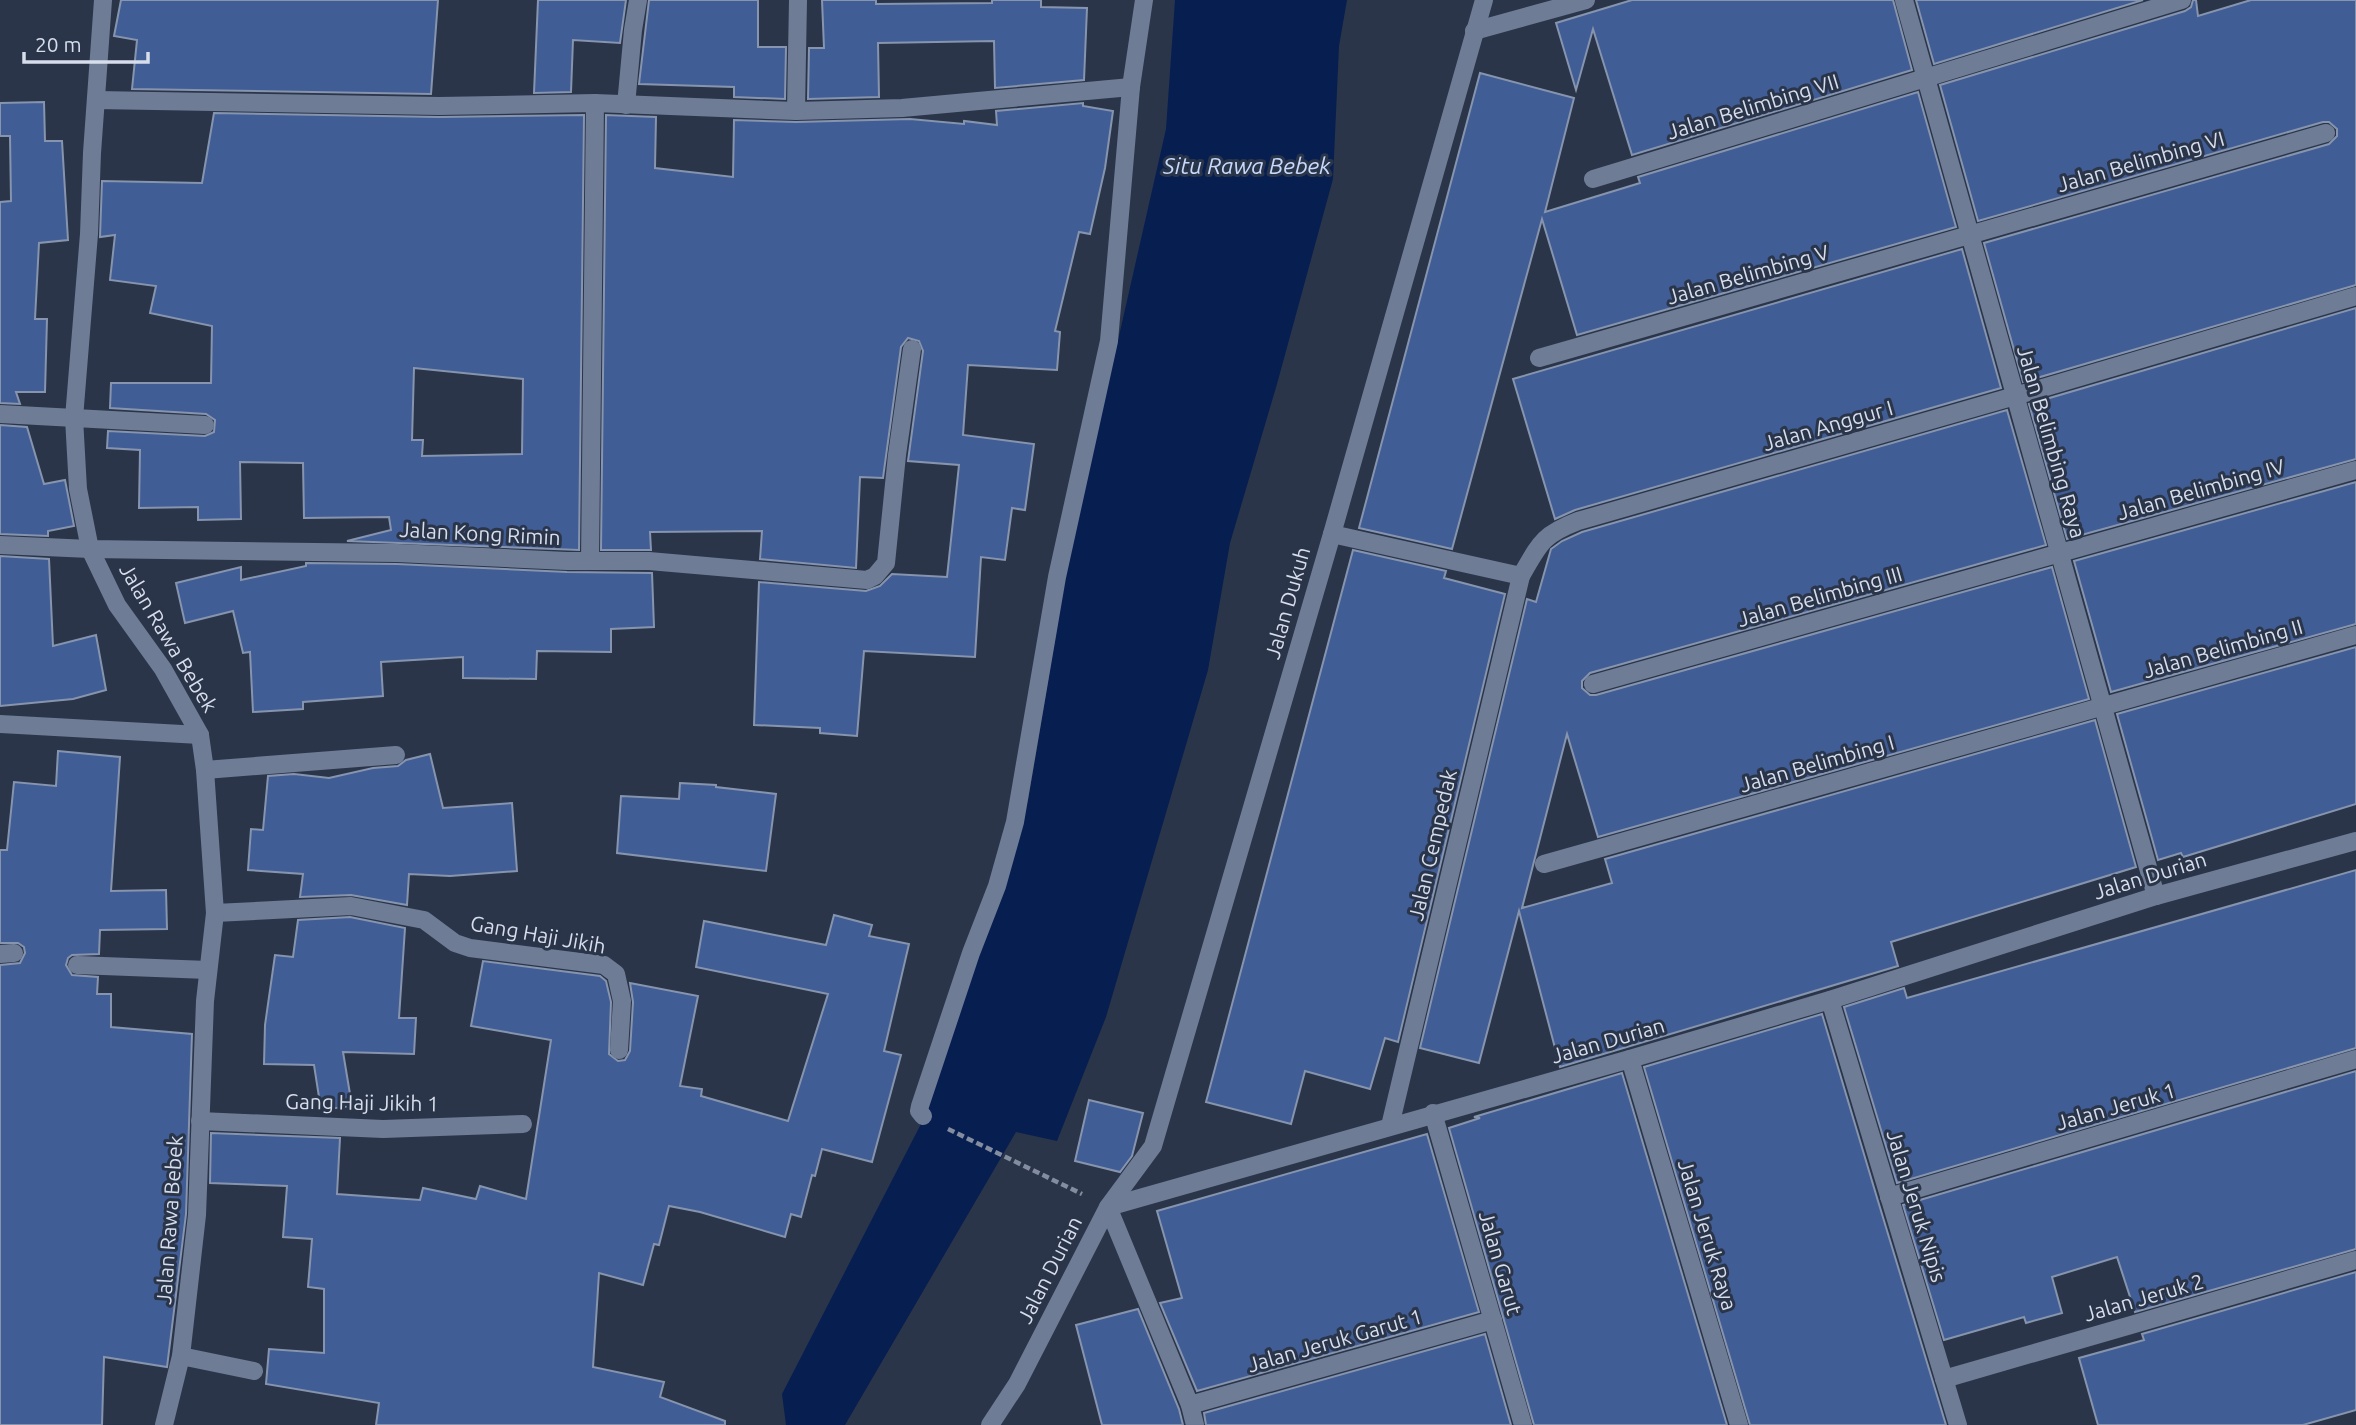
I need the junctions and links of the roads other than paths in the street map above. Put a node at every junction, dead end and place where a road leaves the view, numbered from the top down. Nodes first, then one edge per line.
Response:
1 (103, 0) edge
2 (638, 0) edge
3 (798, 0) edge
4 (1144, 0) edge
5 (1484, 0) edge
6 (1586, 0) edge
7 (1904, 0) edge
8 (2182, 0) edge
9 (1474, 32) junction
10 (1926, 78) junction
11 (1132, 87) junction
12 (96, 100) junction
13 (595, 103) junction
14 (626, 105) junction
15 (796, 111) junction
16 (2326, 133) dead end
17 (1592, 179) dead end
18 (1969, 235) junction
19 (2356, 296) edge
20 (912, 349) dead end
21 (1539, 358) dead end
22 (2015, 396) junction
23 (0, 414) edge
24 (74, 418) junction
25 (205, 425) dead end
26 (2356, 470) edge
27 (1332, 534) junction
28 (0, 545) edge
29 (90, 549) junction
30 (2059, 554) junction
31 (590, 561) junction
32 (1521, 576) junction
33 (2356, 635) edge
34 (1593, 684) dead end
35 (2102, 708) junction
36 (0, 724) edge
37 (200, 735) junction
38 (396, 755) dead end
39 (205, 770) junction
40 (2356, 841) edge
41 (1544, 864) dead end
42 (2157, 896) junction
43 (215, 913) junction
44 (77, 965) dead end
45 (208, 970) junction
46 (1830, 1000) junction
47 (620, 1050) dead end
48 (1630, 1059) junction
49 (2356, 1059) edge
50 (1433, 1113) junction
51 (929, 1120) road end
52 (200, 1121) junction
53 (523, 1124) dead end
54 (1390, 1126) junction
55 (1889, 1197) junction
56 (1108, 1207) junction
57 (2356, 1260) edge
58 (1493, 1320) junction
59 (181, 1356) junction
60 (254, 1371) dead end
61 (1944, 1379) junction
62 (1190, 1405) junction
63 (164, 1425) edge
64 (990, 1425) edge
65 (1195, 1425) edge
66 (1523, 1425) edge
67 (1739, 1425) edge
68 (1958, 1425) edge

1 - 12 street, Jalan Rawa Bebek
2 - 14 street
3 - 15 street
4 - 11 street
5 - 9 street, Jalan Dukuh
6 - 9 street
7 - 10 street, Jalan Belimbing Raya
8 - 10 street, Jalan Belimbing VII
9 - 27 street, Jalan Dukuh
10 - 17 street, Jalan Belimbing VII
10 - 18 street, Jalan Belimbing Raya
11 - 15 street
11 - 51 street
12 - 13 street
12 - 24 street, Jalan Rawa Bebek
13 - 14 street
13 - 31 street
14 - 15 street
16 - 18 street, Jalan Belimbing VI
18 - 21 street, Jalan Belimbing V
18 - 22 street, Jalan Belimbing Raya
19 - 22 street, Jalan Anggur I
20 - 31 street, Jalan Kong Rimin
22 - 30 street, Jalan Belimbing Raya
22 - 32 street, Jalan Anggur I
23 - 24 street
24 - 25 street
24 - 29 street, Jalan Rawa Bebek
26 - 30 street, Jalan Belimbing IV
27 - 32 street
27 - 56 street, Jalan Dukuh
28 - 29 street, Jalan Kong Rimin
29 - 31 street, Jalan Kong Rimin
29 - 37 street, Jalan Rawa Bebek
30 - 34 street, Jalan Belimbing III
30 - 35 street, Jalan Belimbing Raya
32 - 54 street, Jalan Cempedak
33 - 35 street, Jalan Belimbing II
35 - 41 street, Jalan Belimbing I
35 - 42 street, Jalan Belimbing Raya
36 - 37 street
37 - 39 street, Jalan Rawa Bebek
38 - 39 street
39 - 43 street, Jalan Rawa Bebek
40 - 42 street, Jalan Durian
42 - 46 street, Jalan Durian
43 - 45 street, Jalan Rawa Bebek
43 - 47 street, Gang Haji Jikih
44 - 45 street
45 - 52 street, Jalan Rawa Bebek
46 - 48 street, Jalan Durian
46 - 55 street, Jalan Jeruk Nipis
48 - 50 street, Jalan Durian
48 - 67 street, Jalan Jeruk Raya
49 - 55 street, Jalan Jeruk 1
50 - 54 street, Jalan Durian
50 - 58 street, Jalan Garut
52 - 53 street, Gang Haji Jikih 1
52 - 59 street, Jalan Rawa Bebek
54 - 56 street, Jalan Durian
55 - 61 street, Jalan Jeruk Nipis
56 - 62 street
56 - 64 street, Jalan Durian
57 - 61 street, Jalan Jeruk 2
58 - 62 street, Jalan Jeruk Garut 1
58 - 66 street, Jalan Garut
59 - 60 street
59 - 63 street, Jalan Rawa Bebek
61 - 68 street, Jalan Jeruk Nipis
62 - 65 street

